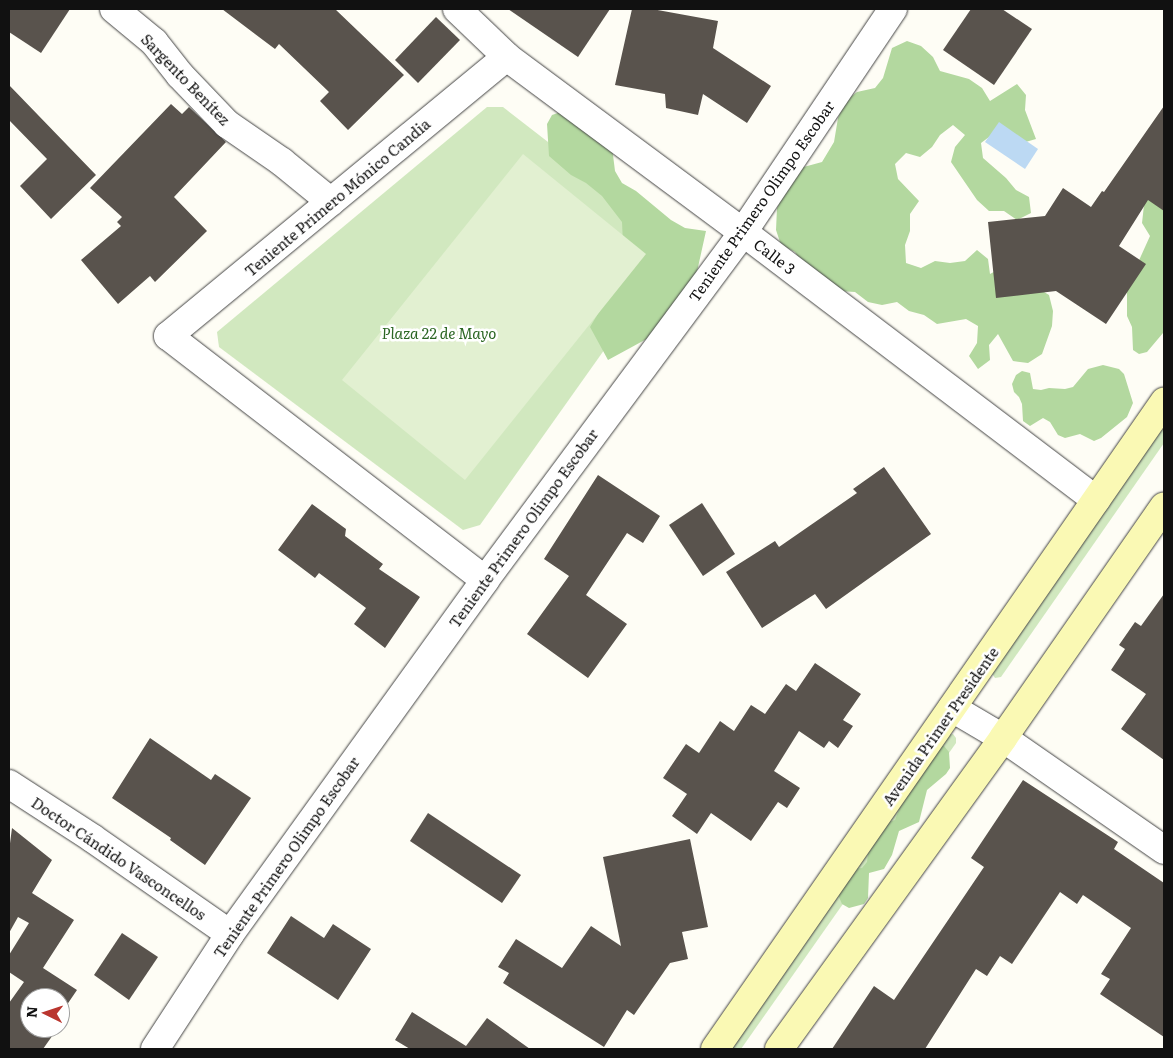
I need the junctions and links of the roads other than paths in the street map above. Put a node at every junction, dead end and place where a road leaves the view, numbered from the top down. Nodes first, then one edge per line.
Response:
1 (114, 9) edge
2 (457, 9) edge
3 (894, 9) edge
4 (507, 57) junction
5 (331, 202) junction
6 (743, 232) junction
7 (1164, 402) edge
8 (1096, 500) junction
9 (1164, 506) edge
10 (485, 580) junction
11 (952, 708) junction
12 (1003, 738) junction
13 (9, 784) edge
14 (1164, 850) edge
15 (230, 934) junction
16 (155, 1049) edge
17 (714, 1049) edge
18 (779, 1049) edge

1 - 5 street, Sargento Benítez
2 - 4 street, Calle 3
3 - 6 street, Teniente Primero Olimpo Escobar
4 - 5 street, Teniente Primero Mónico Candia
4 - 6 street, Calle 3
5 - 10 street, Teniente Primero Mónico Candia
6 - 8 street, Calle 3
6 - 10 street, Teniente Primero Olimpo Escobar
7 - 8 main road, Avenida Primer Presidente
8 - 11 main road, Avenida Primer Presidente
9 - 12 main road
10 - 15 street, Teniente Primero Olimpo Escobar
11 - 12 street
11 - 17 main road, Avenida Primer Presidente
12 - 14 street
12 - 18 main road
13 - 15 street, Doctor Cándido Vasconcellos
15 - 16 street, Teniente Primero Olimpo Escobar

